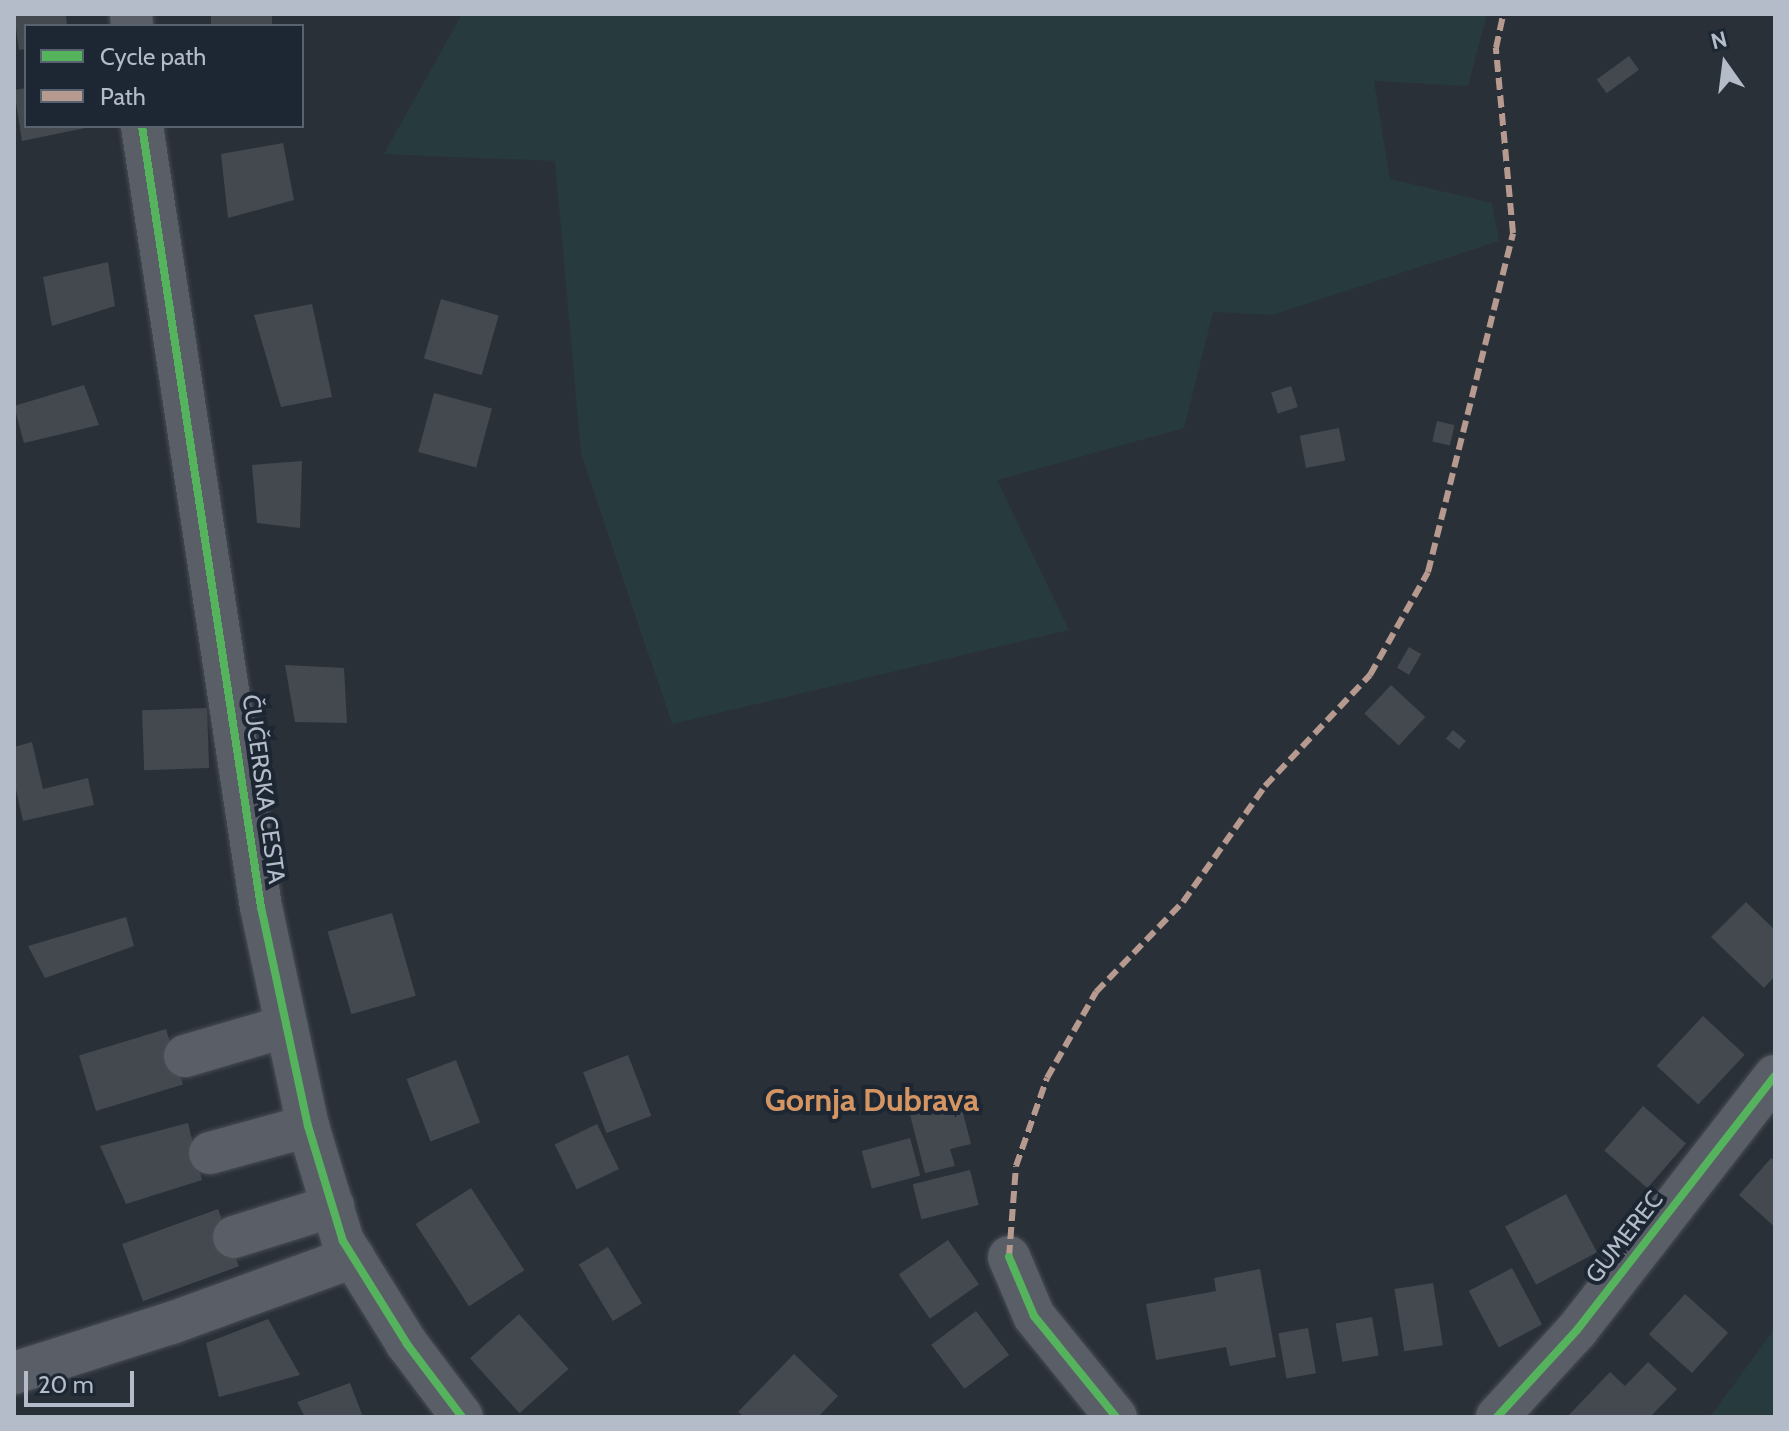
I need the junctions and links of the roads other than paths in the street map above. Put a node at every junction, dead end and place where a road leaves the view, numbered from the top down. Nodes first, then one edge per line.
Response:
1 (142, 128) edge
2 (287, 1026) junction
3 (185, 1056) dead end
4 (1775, 1076) edge
5 (308, 1126) junction
6 (210, 1153) dead end
7 (333, 1206) junction
8 (234, 1237) dead end
9 (353, 1257) junction
10 (1009, 1257) dead end
11 (14, 1373) edge
12 (462, 1417) edge
13 (1116, 1417) edge
14 (1497, 1417) edge

1 - 2 street, ČUČERSKA CESTA
2 - 3 street
2 - 5 street, ČUČERSKA CESTA
4 - 14 street, GUMEREC
5 - 6 street
5 - 7 street, ČUČERSKA CESTA
7 - 8 street
7 - 9 street, ČUČERSKA CESTA
9 - 11 street
9 - 12 street, ČUČERSKA CESTA
10 - 13 street

